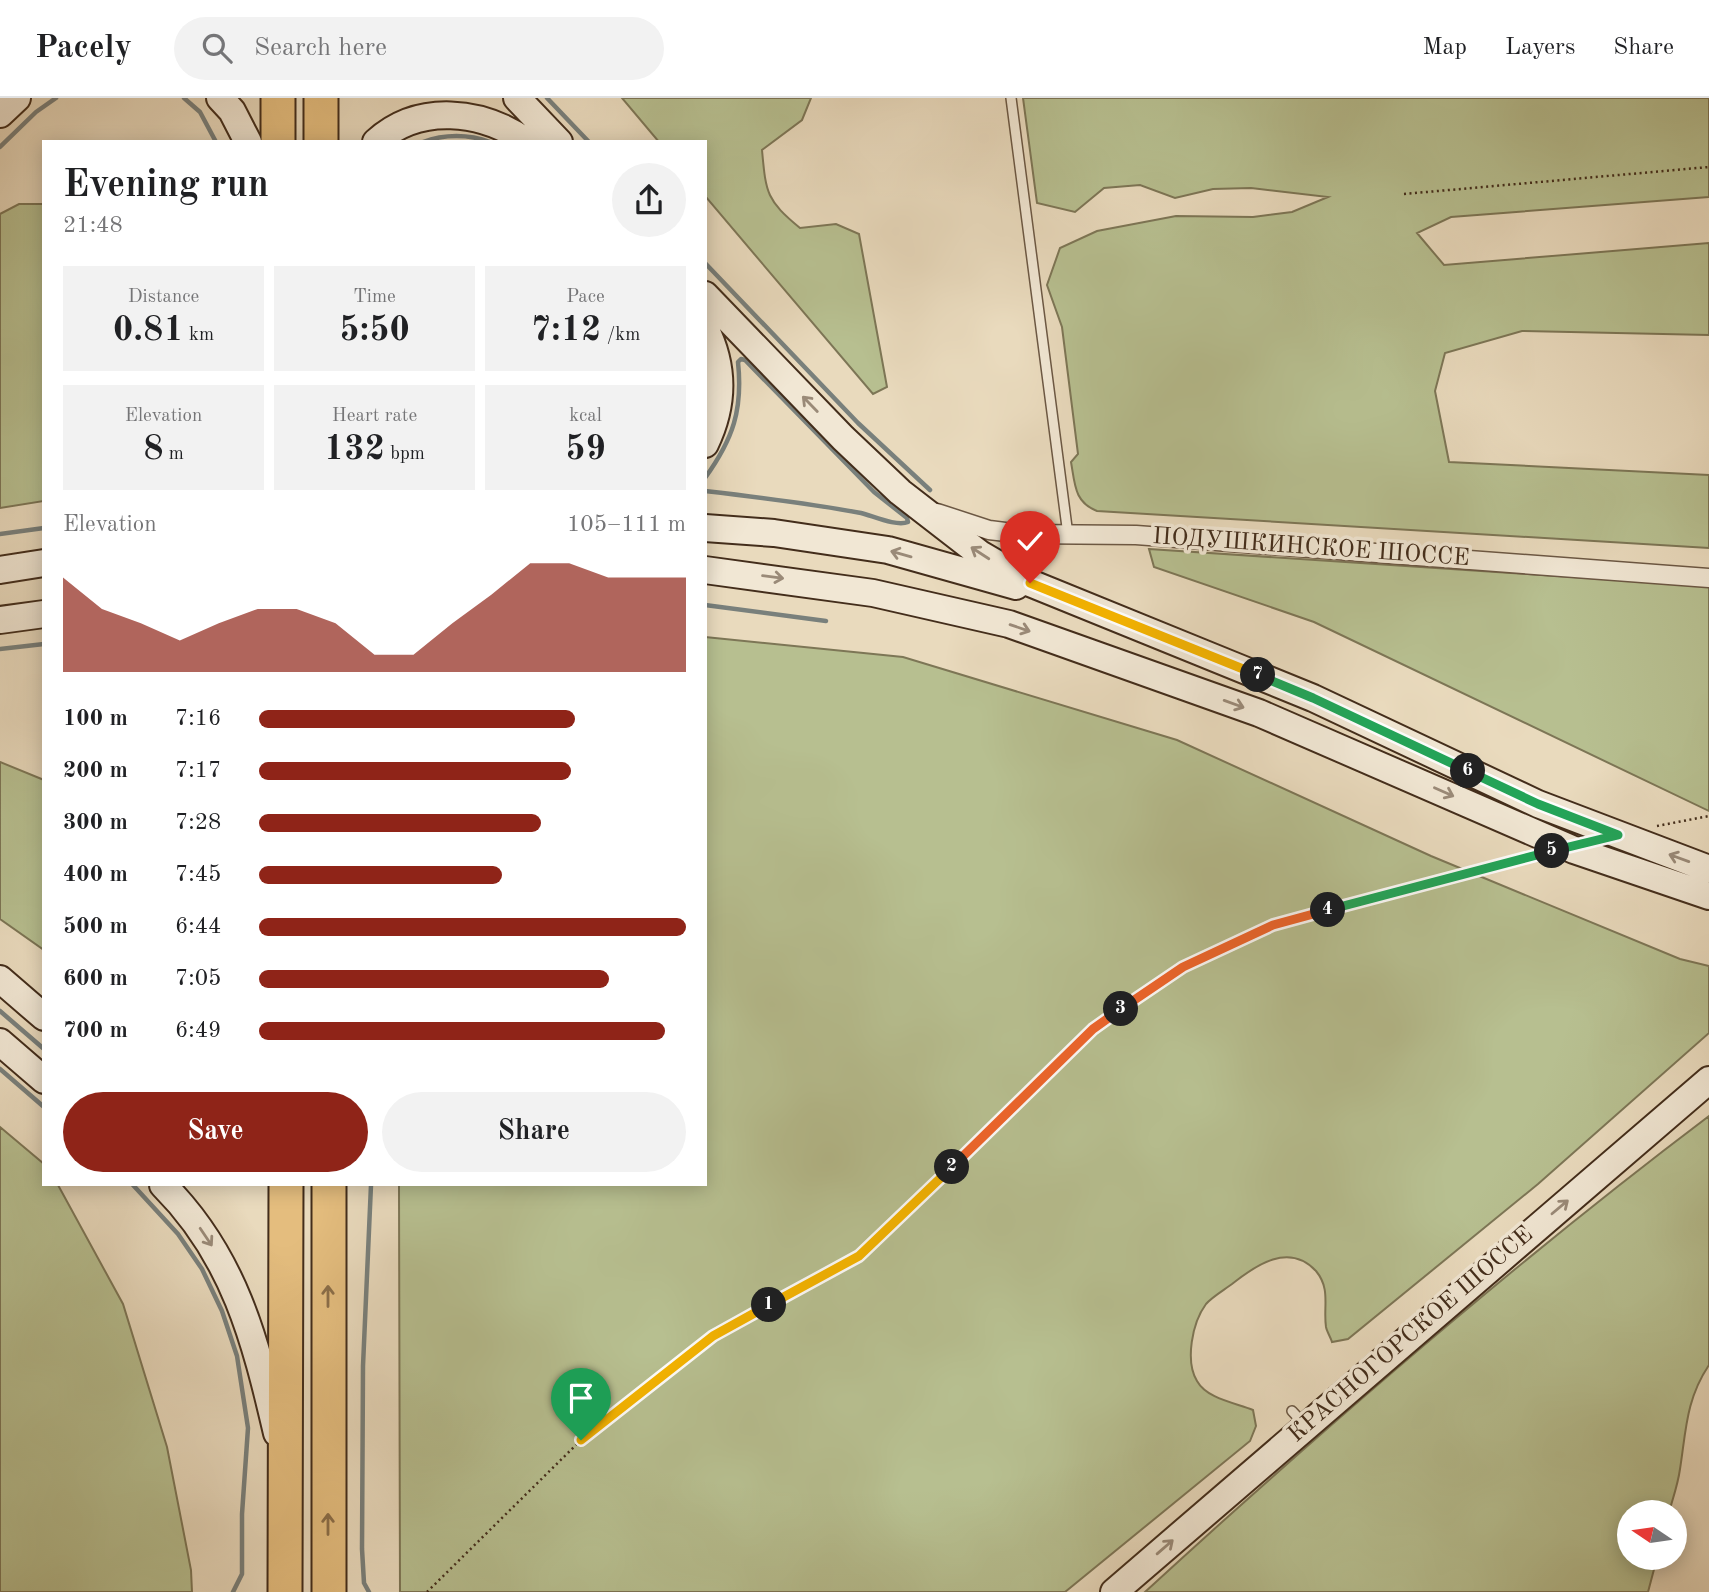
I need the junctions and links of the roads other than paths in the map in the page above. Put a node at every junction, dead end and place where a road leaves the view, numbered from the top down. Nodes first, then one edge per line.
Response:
1 (17, 98) edge
2 (220, 98) edge
3 (278, 98) edge
4 (321, 98) edge
5 (517, 98) edge
6 (1011, 98) edge
7 (0, 114) edge
8 (247, 140) edge
9 (278, 140) edge
10 (321, 140) edge
11 (379, 140) edge
12 (524, 140) edge
13 (557, 140) edge
14 (707, 297) edge
15 (707, 332) edge
16 (707, 440) edge
17 (917, 507) junction
18 (707, 528) edge
19 (1068, 534) junction
20 (42, 563) edge
21 (0, 570) edge
22 (707, 570) edge
23 (1709, 578) edge
24 (1085, 606) junction
25 (42, 614) edge
26 (0, 620) edge
27 (1709, 869) edge
28 (1709, 896) edge
29 (0, 979) edge
30 (42, 1015) edge
31 (0, 1042) edge
32 (42, 1078) edge
33 (1709, 1080) edge
34 (164, 1186) edge
35 (286, 1186) edge
36 (329, 1186) edge
37 (285, 1467) junction
38 (285, 1592) edge
39 (329, 1592) edge
40 (1114, 1592) edge

1 - 7 main road
2 - 8 main road
3 - 9 highway
4 - 10 highway
5 - 13 main road
6 - 19 lane
11 - 12 main road
17 -> 14 main road
15 - 16 main road
17 - 19 street, ПОДУШКИНСКОЕ ШОССЕ
24 -> 17 main road
24 -> 18 main road
19 - 23 street, ПОДУШКИНСКОЕ ШОССЕ
20 - 21 main road
22 -> 28 main road
27 -> 24 main road
25 - 26 main road
29 - 30 main road
31 - 32 main road
40 -> 33 main road, КРАСНОГОРСКОЕ ШОССЕ
34 -> 37 main road
35 - 37 highway
39 -> 36 highway
37 - 38 highway

